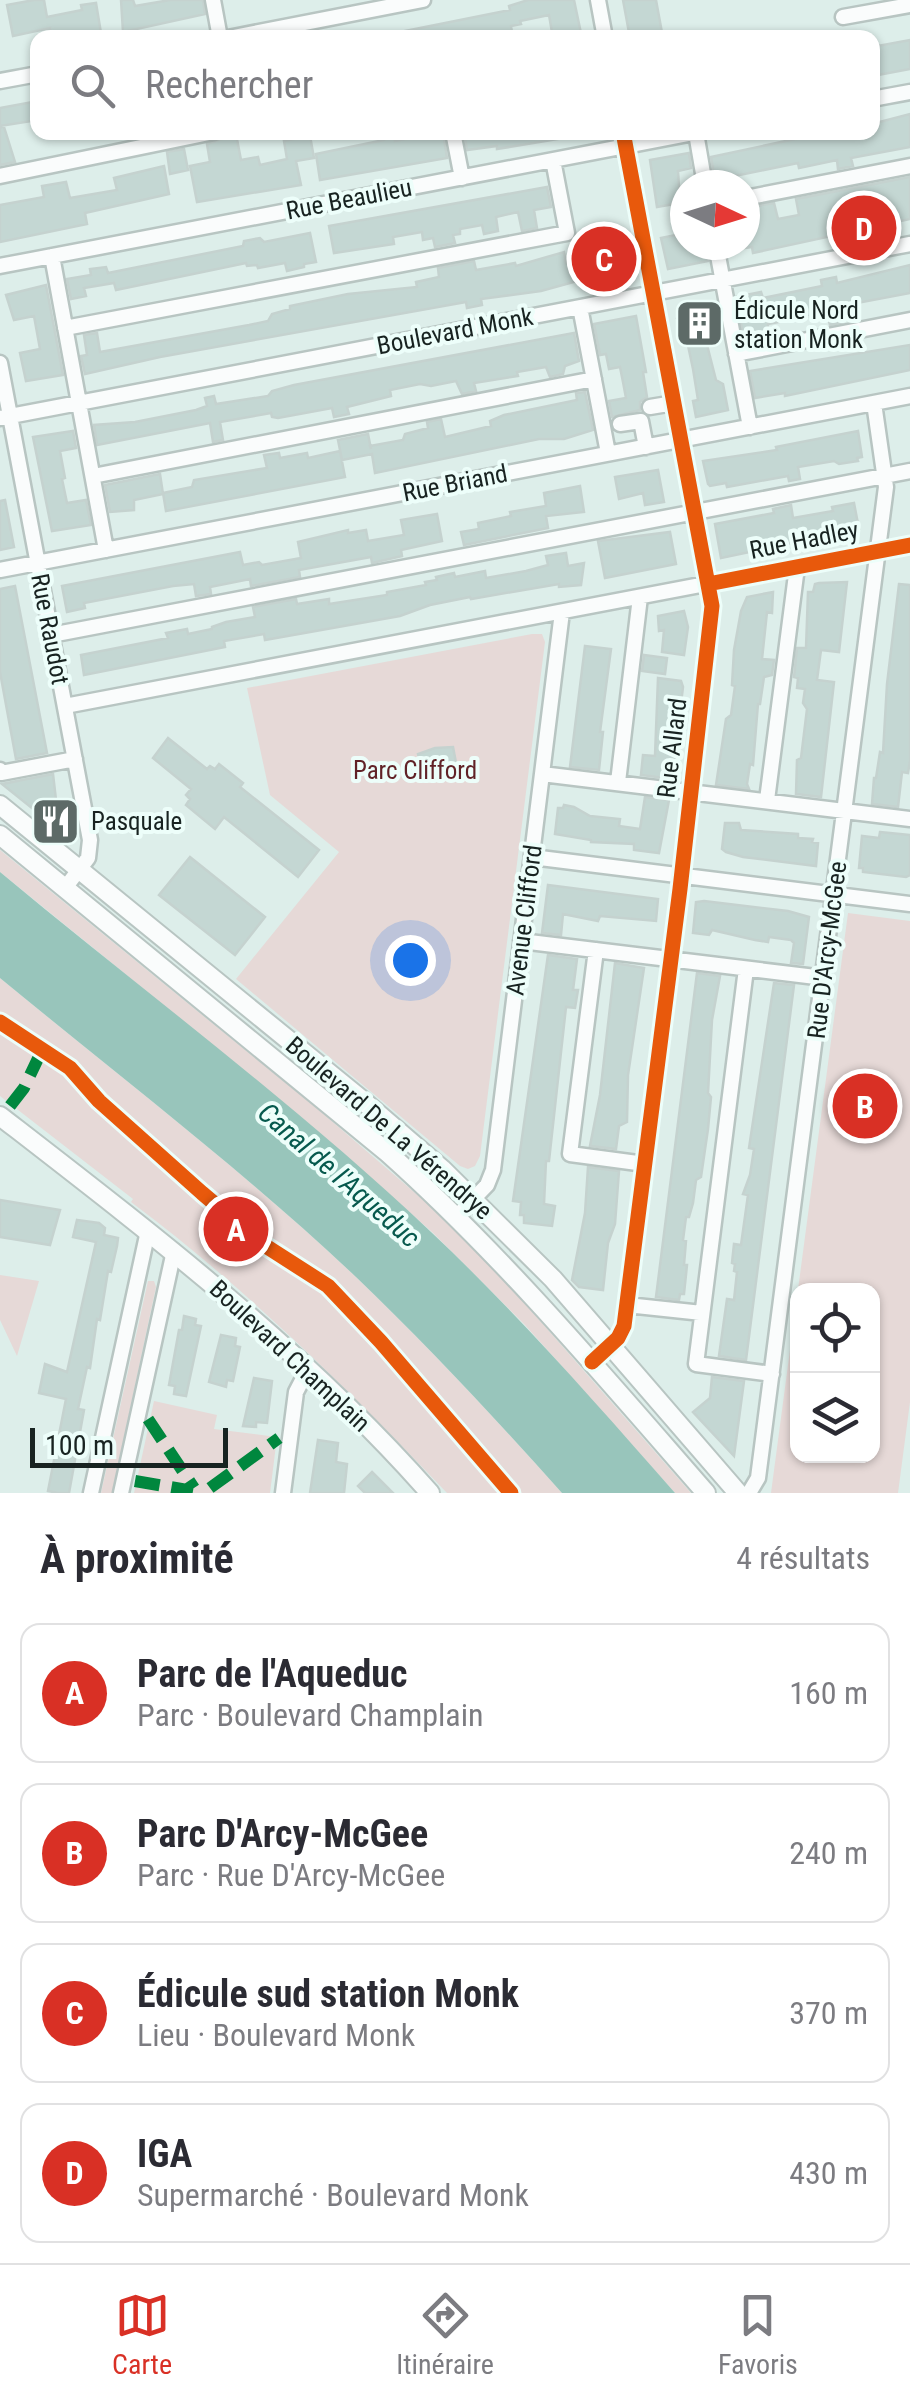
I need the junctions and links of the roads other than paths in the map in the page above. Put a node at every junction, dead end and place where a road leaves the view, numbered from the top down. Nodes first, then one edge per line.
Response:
1 (213, 0) edge
2 (424, 0) edge
3 (598, 0) edge
4 (910, 4) edge
5 (843, 18) dead end
6 (219, 30) edge
7 (269, 30) edge
8 (604, 30) edge
9 (30, 75) edge
10 (0, 81) edge
11 (910, 92) edge
12 (880, 98) edge
13 (175, 140) edge
14 (455, 140) edge
15 (621, 140) edge
16 (624, 140) edge
17 (698, 140) edge
18 (554, 160) junction
19 (910, 166) edge
20 (703, 170) edge
21 (0, 176) edge
22 (462, 178) junction
23 (760, 195) edge
24 (910, 244) edge
25 (52, 256) junction
26 (719, 260) edge
27 (0, 266) edge
28 (722, 280) junction
29 (653, 293) junction
30 (580, 307) junction
31 (910, 320) edge
32 (65, 328) junction
33 (736, 354) junction
34 (0, 363) edge
35 (594, 379) junction
36 (910, 396) edge
37 (674, 402) junction
38 (79, 403) junction
39 (874, 403) junction
40 (650, 407) dead end
41 (5, 417) edge
42 (750, 427) junction
43 (681, 440) junction
44 (646, 447) junction
45 (624, 450) junction
46 (608, 454) junction
47 (910, 471) edge
48 (886, 475) junction
49 (92, 476) junction
50 (694, 512) junction
51 (910, 545) edge
52 (106, 550) junction
53 (878, 551) junction
54 (38, 562) junction
55 (797, 567) junction
56 (0, 570) edge
57 (708, 584) junction
58 (640, 597) junction
59 (562, 612) junction
60 (52, 635) junction
61 (65, 706) junction
62 (75, 759) junction
63 (0, 770) edge
64 (542, 774) junction
65 (618, 782) junction
66 (692, 791) junction
67 (767, 800) junction
68 (0, 805) edge
69 (845, 810) junction
70 (910, 819) edge
71 (0, 836) edge
72 (532, 858) junction
73 (79, 870) junction
74 (682, 875) junction
75 (65, 888) junction
76 (834, 895) junction
77 (910, 904) edge
78 (521, 941) junction
79 (596, 950) junction
80 (671, 960) junction
81 (746, 969) junction
82 (824, 978) junction
83 (0, 1116) edge
84 (645, 1164) junction
85 (474, 1199) junction
86 (457, 1216) junction
87 (148, 1230) junction
88 (174, 1251) junction
89 (627, 1304) junction
90 (702, 1314) junction
91 (610, 1345) junction
92 (592, 1362) junction
93 (308, 1369) junction
94 (772, 1374) junction
95 (90, 1493) edge
96 (121, 1493) edge
97 (283, 1493) edge
98 (430, 1493) edge
99 (706, 1493) edge
100 (738, 1493) edge
101 (749, 1493) edge

1 - 6 street
2 - 7 street
3 - 8 street
4 - 5 street
9 - 10 street
11 - 12 street
13 - 21 street
14 - 22 street
15 - 18 street, Rue Beaulieu
16 - 29 street, Rue Allard
17 - 20 street
18 - 22 street, Rue Beaulieu
18 - 32 street
19 - 23 street
22 - 25 street, Rue Beaulieu
24 - 28 street, Boulevard Monk
25 - 27 street, Rue Beaulieu
25 - 32 street
26 - 28 street
28 - 29 street, Boulevard Monk
28 - 33 street
29 - 30 street, Boulevard Monk
29 - 37 street, Rue Allard
30 - 35 street
30 - 38 street, Boulevard Monk
31 - 33 street
32 - 38 street
33 - 42 street
34 - 41 street, Rue Raudot
35 - 46 street
35 - 49 street
36 - 39 street, Rue Briand
37 - 40 street
37 - 43 street, Rue Allard
38 - 41 street, Boulevard Monk
38 - 49 street
39 - 42 street, Rue Briand
39 - 48 street, Rue D'Arcy-McGee
41 - 54 street, Rue Raudot
42 - 43 street, Rue Briand
43 - 44 street, Rue Briand
43 - 50 street, Rue Allard
44 - 45 street, Rue Briand
44 - 45 street
45 - 46 street, Rue Briand
46 - 52 street, Rue Briand
47 - 48 street
48 - 50 street
48 - 53 street, Rue D'Arcy-McGee
49 - 52 street
50 - 57 street, Rue Allard
50 - 60 street
51 - 53 street, Rue Hadley
52 - 54 street, Rue Briand
53 - 55 street, Rue Hadley
53 - 69 street, Rue D'Arcy-McGee
54 - 56 street, Rue Briand
54 - 60 street, Rue Raudot
55 - 57 street, Rue Hadley
55 - 67 street
57 - 58 street, Rue Hadley
57 - 66 street, Rue Allard
58 - 59 street, Rue Hadley
58 - 65 street
59 - 61 street, Rue Hadley
59 - 64 street, Avenue Clifford
60 - 61 street, Rue Raudot
61 - 62 street, Rue Raudot
62 - 63 street
62 - 73 street, Rue Raudot
64 - 65 street
64 - 72 street, Avenue Clifford
65 - 66 street
66 - 67 street
66 - 74 street, Rue Allard
67 - 69 street
68 - 73 main road, Boulevard De La Vérendrye
69 - 70 street
69 - 76 street, Rue D'Arcy-McGee
71 - 75 main road, Boulevard De La Vérendrye
72 - 74 street
72 - 78 street, Avenue Clifford
73 - 75 street, Rue Raudot
73 - 85 main road, Boulevard De La Vérendrye
74 - 76 street
74 - 80 street, Rue Allard
75 - 86 main road, Boulevard De La Vérendrye
76 - 77 street
76 - 82 street, Rue D'Arcy-McGee
78 - 79 street
78 - 85 street, Avenue Clifford
79 - 80 street
79 - 84 street
80 - 81 street
80 - 84 street, Rue Allard
81 - 82 street
81 - 90 street
82 - 94 street, Rue D'Arcy-McGee
83 - 87 main road, Boulevard Champlain
84 - 89 street, Rue Allard
85 - 86 street, Avenue Clifford
85 - 91 main road, Boulevard De La Vérendrye
86 - 92 main road, Boulevard De La Vérendrye
87 - 88 main road, Boulevard Champlain
87 - 95 street
88 - 93 main road, Boulevard Champlain
88 - 96 street
89 - 90 street
89 - 91 street, Rue Allard
90 - 94 street
91 - 92 street, Rue Allard
91 - 100 main road, Boulevard De La Vérendrye
92 - 99 main road, Boulevard De La Vérendrye
93 - 97 street
93 - 98 main road, Boulevard Champlain
94 - 101 street, Rue D'Arcy-McGee

